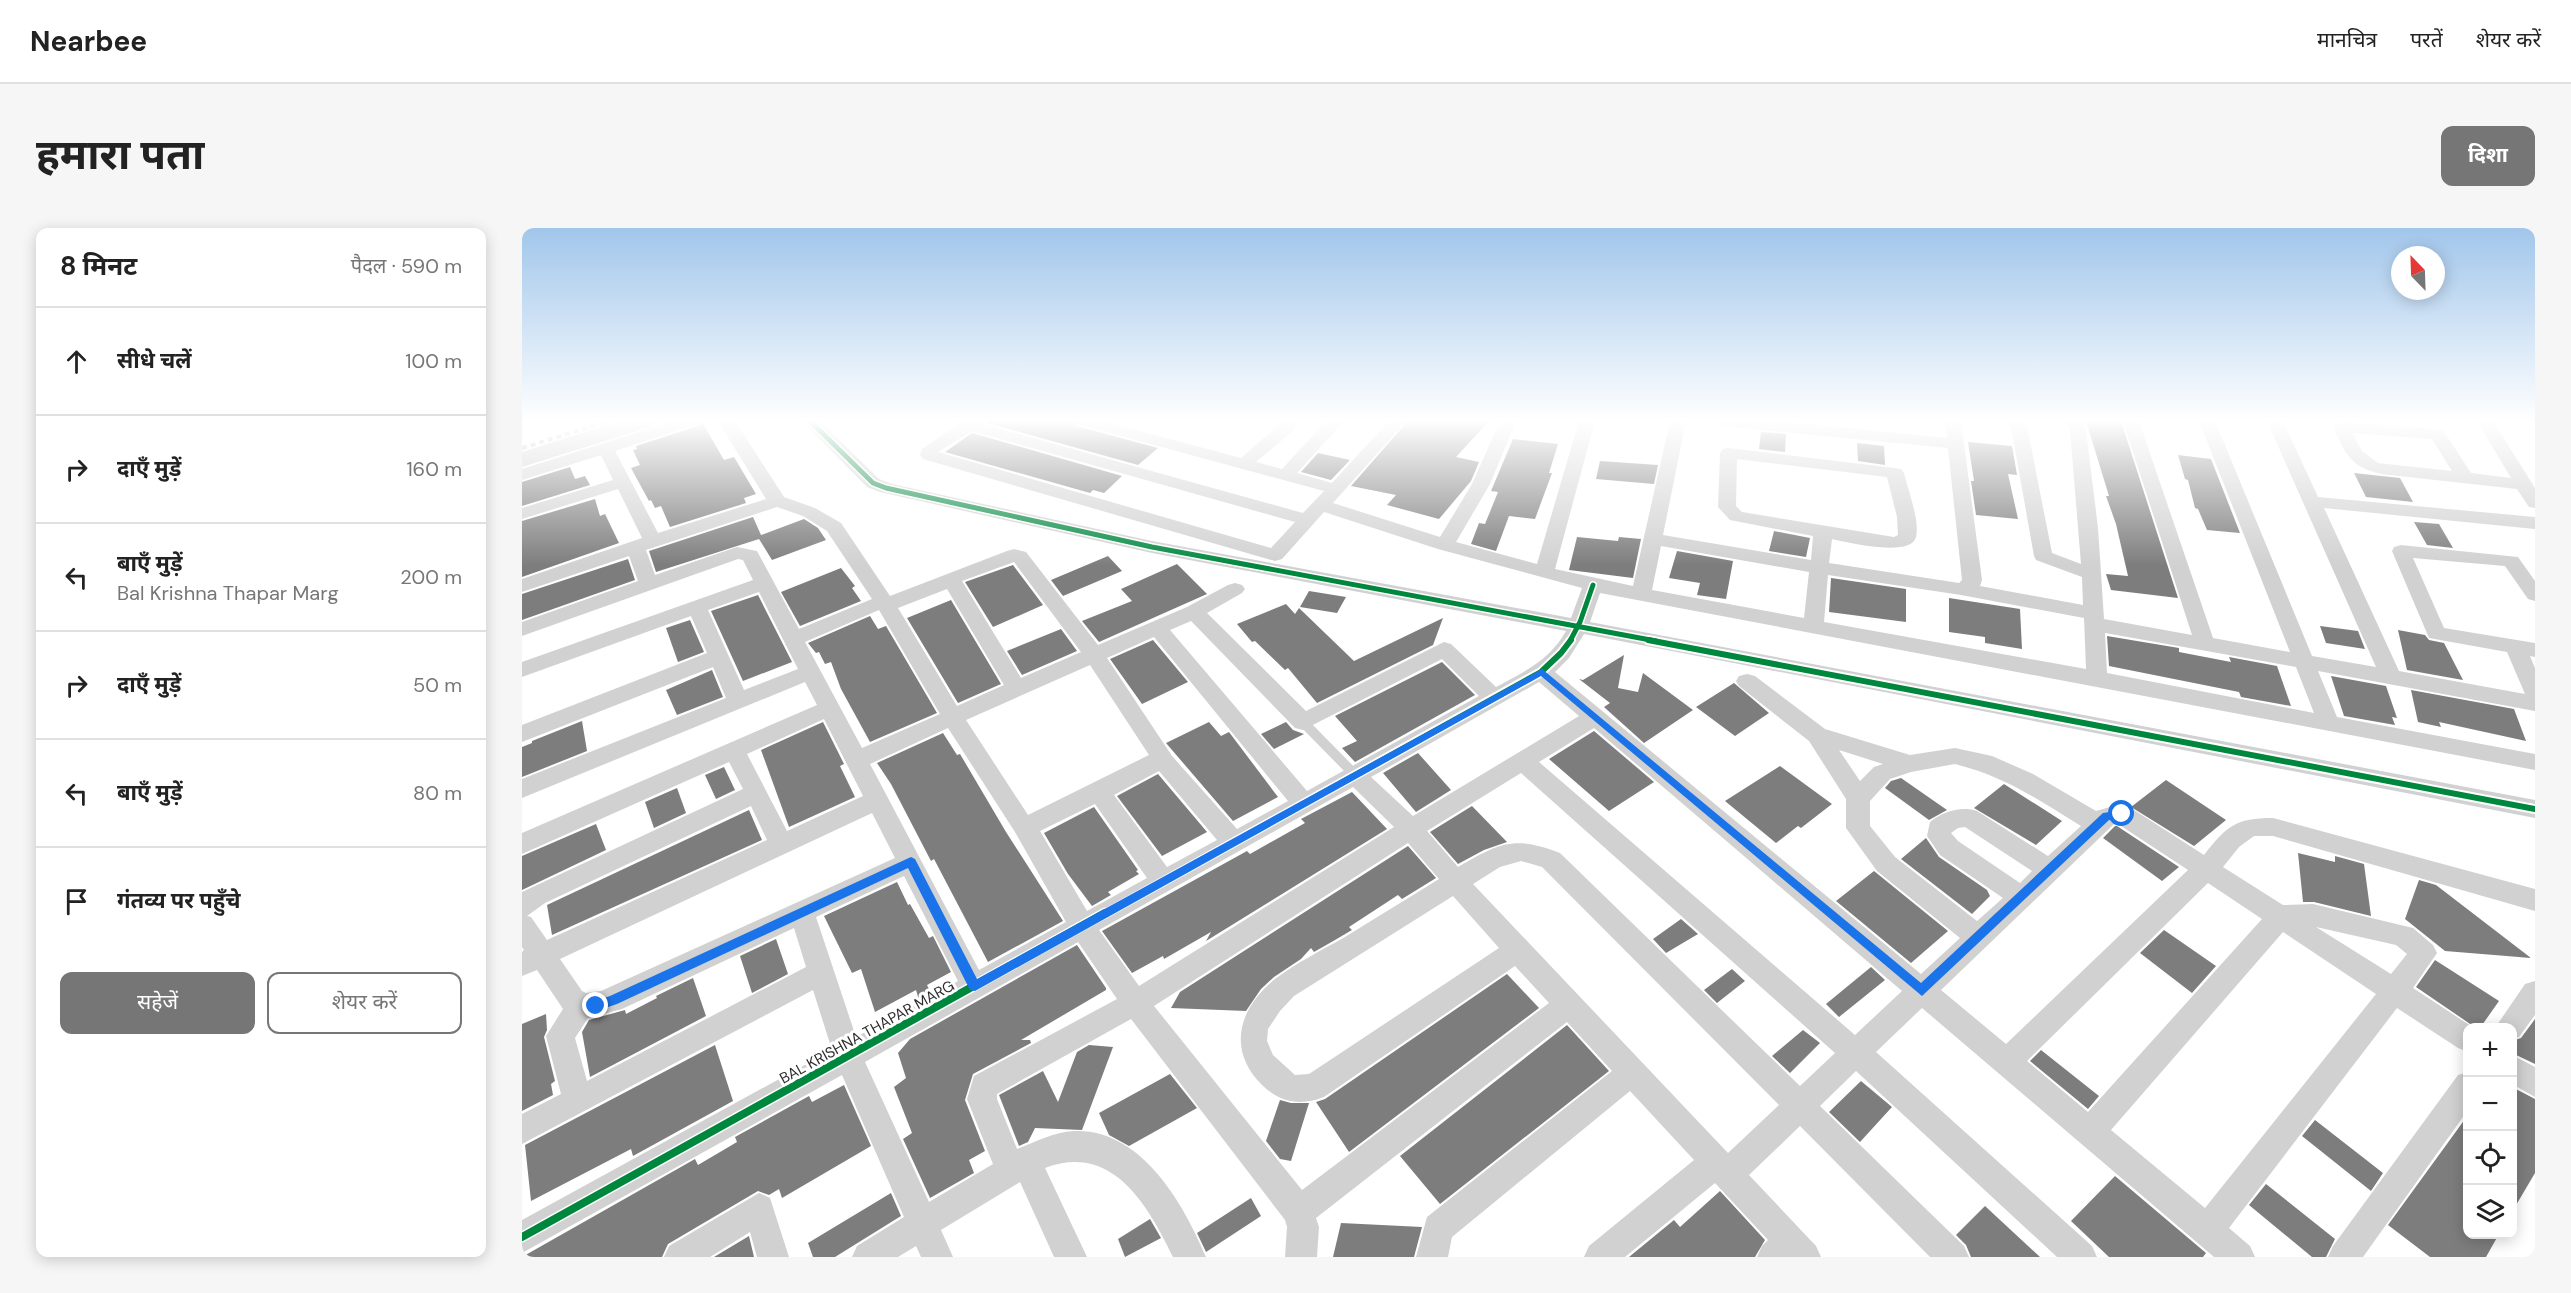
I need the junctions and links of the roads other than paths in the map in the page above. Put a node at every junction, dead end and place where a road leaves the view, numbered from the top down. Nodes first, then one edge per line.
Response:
1 (541, 469) edge
2 (616, 469) edge
3 (756, 469) edge
4 (859, 469) edge
5 (978, 469) edge
6 (1145, 469) edge
7 (1259, 469) edge
8 (1292, 469) edge
9 (1354, 469) edge
10 (1487, 469) edge
11 (1574, 469) edge
12 (1668, 469) edge
13 (1728, 469) edge
14 (1862, 469) edge
15 (1957, 469) edge
16 (2027, 469) edge
17 (2082, 469) edge
18 (2147, 469) edge
19 (2226, 469) edge
20 (2297, 469) edge
21 (2380, 469) edge
22 (2458, 469) edge
23 (2513, 469) edge
24 (522, 475) edge
25 (1285, 476) junction
26 (2464, 478) junction
27 (623, 482) junction
28 (2522, 484) junction
29 (1335, 489) junction
30 (777, 501) junction
31 (2312, 502) junction
32 (2535, 503) edge
33 (1314, 513) junction
34 (522, 514) edge
35 (2535, 523) edge
36 (1823, 532) junction
37 (1653, 539) junction
38 (653, 541) junction
39 (1445, 545) junction
40 (635, 548) junction
41 (1819, 568) junction
42 (1544, 573) junction
43 (2091, 574) junction
44 (952, 580) junction
45 (764, 583) junction
46 (649, 585) junction
47 (1593, 585) junction
48 (522, 586) edge
49 (1235, 589) dead end
50 (1961, 589) junction
51 (1641, 594) junction
52 (2535, 596) edge
53 (885, 603) junction
54 (697, 607) junction
55 (1194, 612) junction
56 (2094, 619) junction
57 (1579, 627) junction
58 (1813, 627) junction
59 (1157, 628) junction
60 (522, 629) edge
61 (793, 639) junction
62 (2205, 644) junction
63 (2526, 649) edge
64 (1094, 655) junction
65 (717, 657) junction
66 (2304, 661) junction
67 (522, 670) edge
68 (810, 672) junction
69 (1542, 672) junction
70 (2391, 677) junction
71 (2097, 678) junction
72 (1747, 681) dead end
73 (1017, 687) junction
74 (2535, 692) edge
75 (1494, 698) junction
76 (738, 701) junction
77 (2535, 703) edge
78 (830, 708) junction
79 (952, 716) junction
80 (1595, 717) junction
81 (1303, 722) junction
82 (2329, 724) junction
83 (522, 734) edge
84 (1817, 735) junction
85 (734, 750) junction
86 (1161, 758) junction
87 (857, 760) junction
88 (1522, 761) junction
89 (2535, 762) edge
90 (1910, 764) junction
91 (1355, 775) junction
92 (522, 789) edge
93 (1099, 792) junction
94 (757, 793) junction
95 (1858, 798) junction
96 (877, 800) junction
97 (1304, 804) junction
98 (2535, 809) edge
99 (2098, 824) junction
100 (1024, 825) junction
101 (1411, 829) junction
102 (1234, 843) junction
103 (522, 844) edge
104 (781, 844) junction
105 (911, 862) junction
106 (2207, 868) junction
107 (2050, 870) junction
108 (1456, 882) junction
109 (1164, 883) junction
110 (2021, 897) junction
111 (2535, 900) edge
112 (522, 910) edge
113 (802, 913) junction
114 (2280, 916) junction
115 (1082, 926) junction
116 (1978, 937) junction
117 (1518, 950) junction
118 (531, 960) edge
119 (821, 973) junction
120 (975, 986) junction
121 (1922, 991) junction
122 (2395, 991) junction
123 (2535, 993) edge
124 (1135, 1003) junction
125 (1569, 1004) junction
126 (580, 1006) junction
127 (2513, 1023) edge
128 (2463, 1036) edge
129 (1856, 1053) junction
130 (848, 1056) junction
131 (2007, 1062) junction
132 (2517, 1071) edge
133 (1632, 1072) junction
134 (2535, 1083) edge
135 (2463, 1092) edge
136 (578, 1101) junction
137 (1799, 1106) junction
138 (522, 1130) edge
139 (2090, 1132) junction
140 (1018, 1166) junction
141 (1722, 1168) junction
142 (1299, 1212) junction
143 (923, 1225) junction
144 (2207, 1230) junction
145 (522, 1237) edge
146 (1789, 1252) edge
147 (680, 1257) edge
148 (773, 1257) edge
149 (868, 1257) edge
150 (938, 1257) edge
151 (1071, 1257) edge
152 (1190, 1257) edge
153 (1302, 1257) edge
154 (1432, 1257) edge
155 (1600, 1257) edge
156 (1953, 1257) edge
157 (2081, 1257) edge
158 (2239, 1257) edge
159 (2344, 1257) edge

1 - 24 street
2 - 27 street
3 - 30 street
4 - 57 street
5 - 33 street
6 - 33 street
7 - 25 street
8 - 25 street
9 - 29 street
10 - 39 street
11 - 42 street
12 - 37 street
13 - 36 street
14 - 36 street
15 - 50 street
16 - 43 street
17 - 43 street
18 - 62 street
19 - 66 street
20 - 31 street
21 - 26 street
22 - 26 street
23 - 28 street
25 - 29 street
26 - 28 street
27 - 34 street
27 - 38 street
28 - 32 street
29 - 33 street
30 - 38 street
30 - 53 street
31 - 35 street
31 - 70 street
33 - 39 street
36 - 41 street
37 - 41 street
37 - 51 street
38 - 40 street
39 - 42 street
40 - 46 street
40 - 48 street
41 - 50 street
41 - 58 street
42 - 47 street
43 - 56 street
44 - 53 street
44 - 64 street
44 - 73 street
45 - 46 street
45 - 54 street
45 - 61 street
46 - 60 street
47 - 51 street
47 - 57 street, BAL KRISHNA THAPAR MARG
49 - 55 street
50 - 56 street
51 - 58 street
52 - 63 street
53 - 61 street
53 - 79 street
54 - 65 street
54 - 67 street
55 - 59 street
55 - 81 street
56 - 62 street
56 - 71 street
57 - 69 street, BAL KRISHNA THAPAR MARG
57 - 98 street
58 - 71 street
59 - 64 street
59 - 97 street
61 - 68 street
62 - 66 street
63 - 74 street
64 - 73 street
64 - 86 street
65 - 76 street
65 - 83 street
66 - 70 street
66 - 82 street
68 - 76 street
68 - 78 street
69 - 75 street, BAL KRISHNA THAPAR MARG
69 - 80 street
70 - 77 street
71 - 82 street
72 - 84 street
73 - 79 street
75 - 81 street
75 - 91 street, BAL KRISHNA THAPAR MARG
76 - 92 street
78 - 85 street
78 - 87 street
79 - 87 street
79 - 100 street
80 - 88 street
80 - 121 street
81 - 91 lane
82 - 89 street
84 - 90 street
84 - 95 street
85 - 94 street
85 - 103 street
86 - 93 street
86 - 102 street
87 - 96 street
88 - 101 street
88 - 129 street
90 - 95 street
90 - 99 street
91 - 97 street, BAL KRISHNA THAPAR MARG
91 - 101 street
93 - 100 street
93 - 109 street
94 - 104 street
94 - 112 street
95 - 116 street
96 - 104 street
96 - 105 street
97 - 102 street, BAL KRISHNA THAPAR MARG
99 - 106 street
99 - 107 street
100 - 115 street
101 - 108 street
101 - 124 street
102 - 109 street, BAL KRISHNA THAPAR MARG
104 - 118 street
105 - 113 street
105 - 120 street
106 - 111 street
106 - 114 street
106 - 131 street
107 - 110 street
107 - 110 street
108 - 117 street
108 - 117 street
108 - 137 street
109 - 115 street, BAL KRISHNA THAPAR MARG
110 - 116 street
112 - 118 street
113 - 119 street
113 - 126 street
114 - 122 street
114 - 122 street
114 - 139 street
115 - 120 street, BAL KRISHNA THAPAR MARG
115 - 124 street
116 - 121 street
117 - 125 street
118 - 126 street
119 - 130 street
119 - 136 street
120 - 130 street, BAL KRISHNA THAPAR MARG
121 - 129 street
121 - 131 street
122 - 128 street
122 - 144 street
123 - 127 street
124 - 140 street
124 - 142 street
125 - 133 street
125 - 142 street
126 - 136 street
129 - 137 street
129 - 157 street
130 - 143 street
130 - 145 street, BAL KRISHNA THAPAR MARG
131 - 139 street
132 - 134 street
133 - 141 street
133 - 154 street
135 - 159 street
136 - 138 street
137 - 141 street
137 - 156 street
139 - 144 street
140 - 143 street
140 - 151 street
140 - 152 street
141 - 146 street
141 - 155 street
142 - 153 street
143 - 149 street
143 - 150 street
144 - 158 street
147 - 148 street

